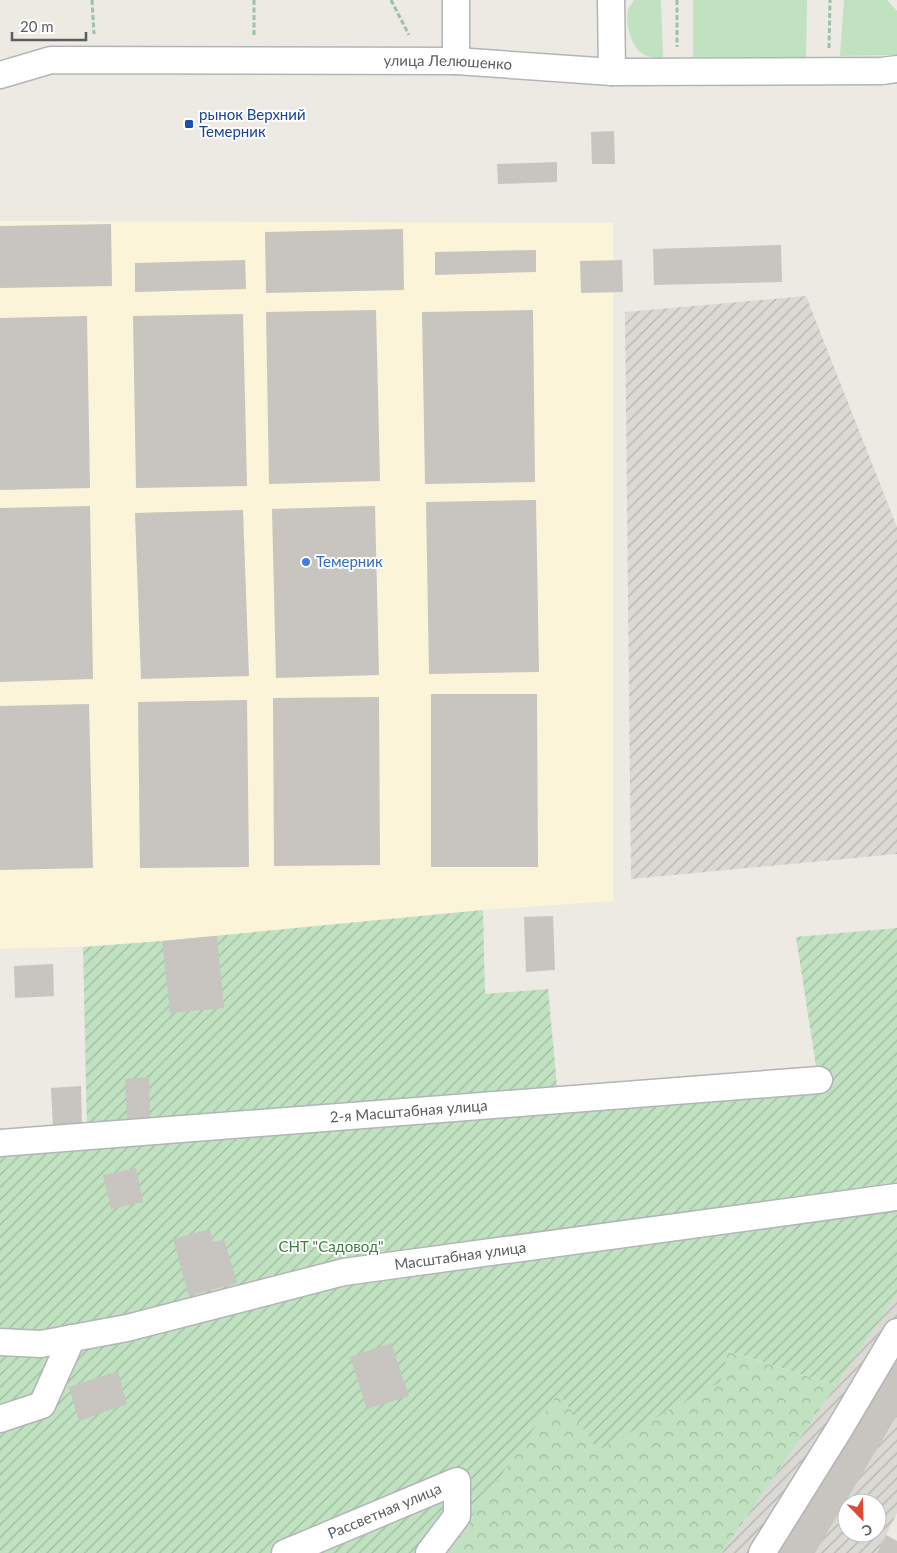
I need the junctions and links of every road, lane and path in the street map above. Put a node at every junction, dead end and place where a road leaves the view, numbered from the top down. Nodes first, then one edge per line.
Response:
1 (92, 0) edge
2 (254, 0) edge
3 (391, 0) edge
4 (456, 0) edge
5 (611, 0) edge
6 (677, 0) edge
7 (830, 0) edge
8 (95, 60) junction
9 (254, 60) junction
10 (422, 60) junction
11 (456, 61) junction
12 (897, 69) edge
13 (828, 71) junction
14 (612, 72) junction
15 (678, 72) junction
16 (0, 74) edge
17 (819, 1080) dead end
18 (0, 1143) edge
19 (897, 1197) edge
20 (897, 1332) edge
21 (72, 1338) junction
22 (0, 1342) edge
23 (0, 1419) edge
24 (285, 1553) edge
25 (429, 1553) edge
26 (762, 1553) edge

1 - 8 path
2 - 9 path
3 - 10 path
4 - 11 street
5 - 14 street
6 - 15 path
7 - 13 path
8 - 9 street, улица Лелюшенко
8 - 16 street, улица Лелюшенко
9 - 10 street, улица Лелюшенко
10 - 11 street, улица Лелюшенко
11 - 14 street, улица Лелюшенко
12 - 13 street, улица Лелюшенко
13 - 15 street, улица Лелюшенко
14 - 15 street, улица Лелюшенко
17 - 18 street, 2-я Масштабная улица
19 - 21 street, Масштабная улица
20 - 26 street
21 - 22 street, Масштабная улица
21 - 23 street
24 - 25 street, Рассветная улица

